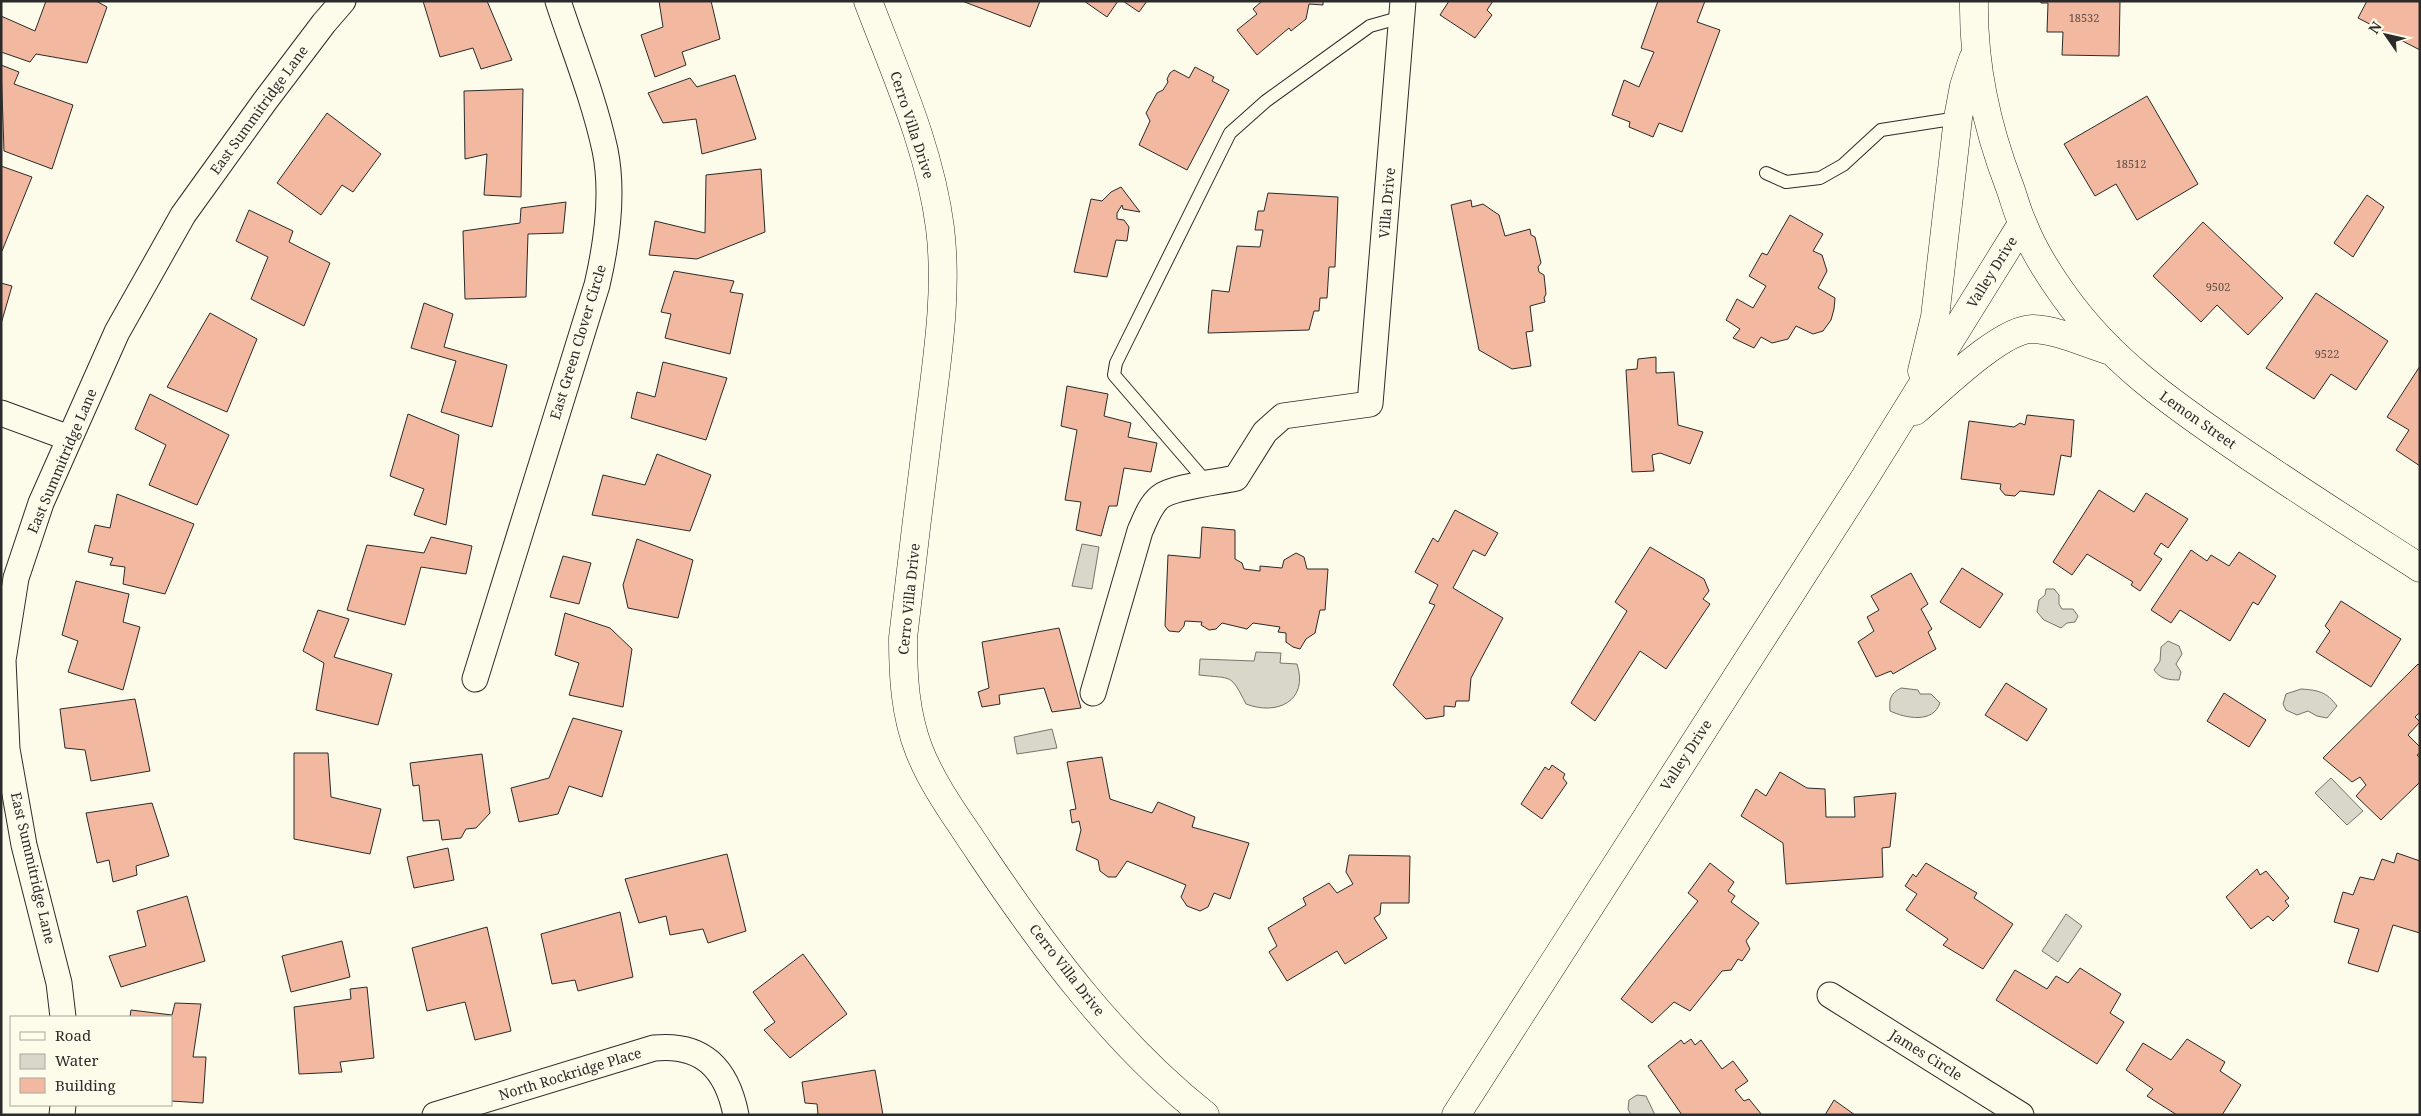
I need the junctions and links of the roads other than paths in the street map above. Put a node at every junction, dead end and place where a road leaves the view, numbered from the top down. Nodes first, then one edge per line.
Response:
1 (343, 1) edge
2 (558, 1) edge
3 (868, 1) edge
4 (1974, 1) edge
5 (1402, 9) edge
6 (1975, 53) junction
7 (1958, 118) junction
8 (1766, 173) dead end
9 (2022, 224) junction
10 (2111, 352) junction
11 (1916, 395) junction
12 (1, 413) edge
13 (1897, 427) junction
14 (70, 438) junction
15 (1208, 484) junction
16 (2420, 568) edge
17 (475, 679) dead end
18 (1093, 693) dead end
19 (1830, 995) dead end
20 (63, 1016) edge
21 (1199, 1113) edge
22 (435, 1115) edge
23 (736, 1115) edge
24 (1456, 1115) edge
25 (2021, 1115) edge

1 - 14 street, East Summitridge Lane
2 - 17 street, East Green Clover Circle
3 - 21 street, Cerro Villa Drive
4 - 6 street, Valley Drive
5 - 15 street, Villa Drive
5 - 15 lane
6 - 7 street, Valley Drive
6 - 9 street, Valley Drive
7 - 8 lane
7 - 11 street, Valley Drive
9 - 10 street, Lemon Street
9 - 11 street, Valley Drive
10 - 13 street
10 - 16 street, Lemon Street
11 - 13 street, Valley Drive
12 - 14 street
13 - 24 street, Valley Drive
14 - 20 street, East Summitridge Lane
15 - 18 street
19 - 25 street, James Circle
22 - 23 street, North Rockridge Place

